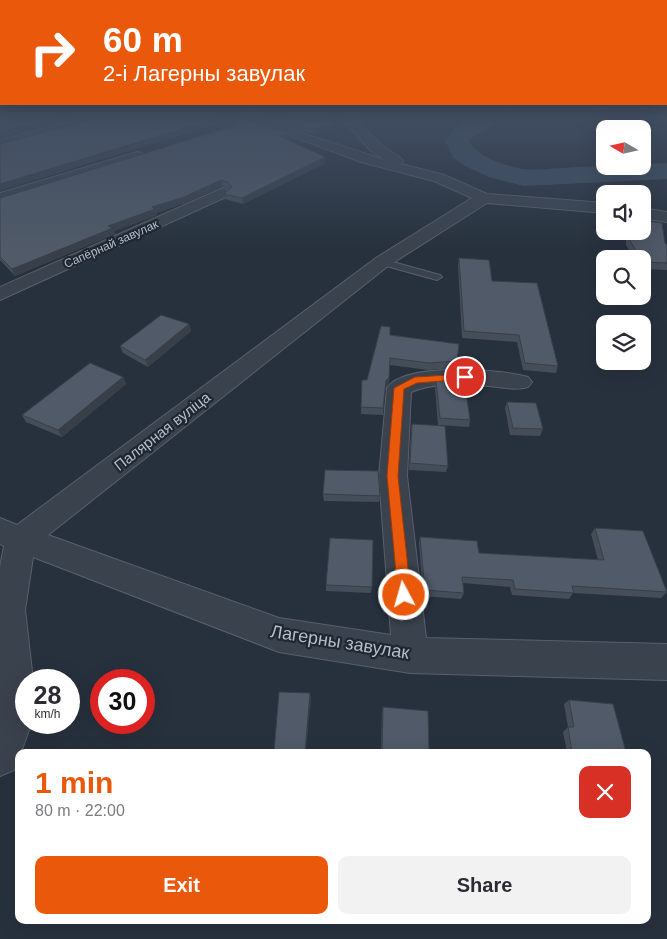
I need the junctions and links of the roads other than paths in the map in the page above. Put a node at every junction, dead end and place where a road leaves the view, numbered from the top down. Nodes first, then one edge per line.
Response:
1 (113, 163) edge
2 (381, 163) edge
3 (398, 163) edge
4 (409, 170) junction
5 (223, 193) edge
6 (0, 198) edge
7 (484, 198) junction
8 (596, 207) edge
9 (651, 214) edge
10 (667, 217) edge
11 (382, 262) junction
12 (437, 277) dead end
13 (0, 294) edge
14 (520, 382) dead end
15 (11, 535) edge
16 (410, 655) junction
17 (667, 662) edge
18 (0, 756) edge

1 - 6 street
2 - 4 street
3 - 4 street
4 - 7 street
5 - 13 street, Сапёрнай завулак
7 - 8 street
7 - 11 street, Палярная вуліца
9 - 10 street
11 - 12 lane
11 - 15 street, Палярная вуліца
14 - 16 street
15 - 16 street, Лагерны завулак
15 - 18 street
16 - 17 street, Лагерны завулак

